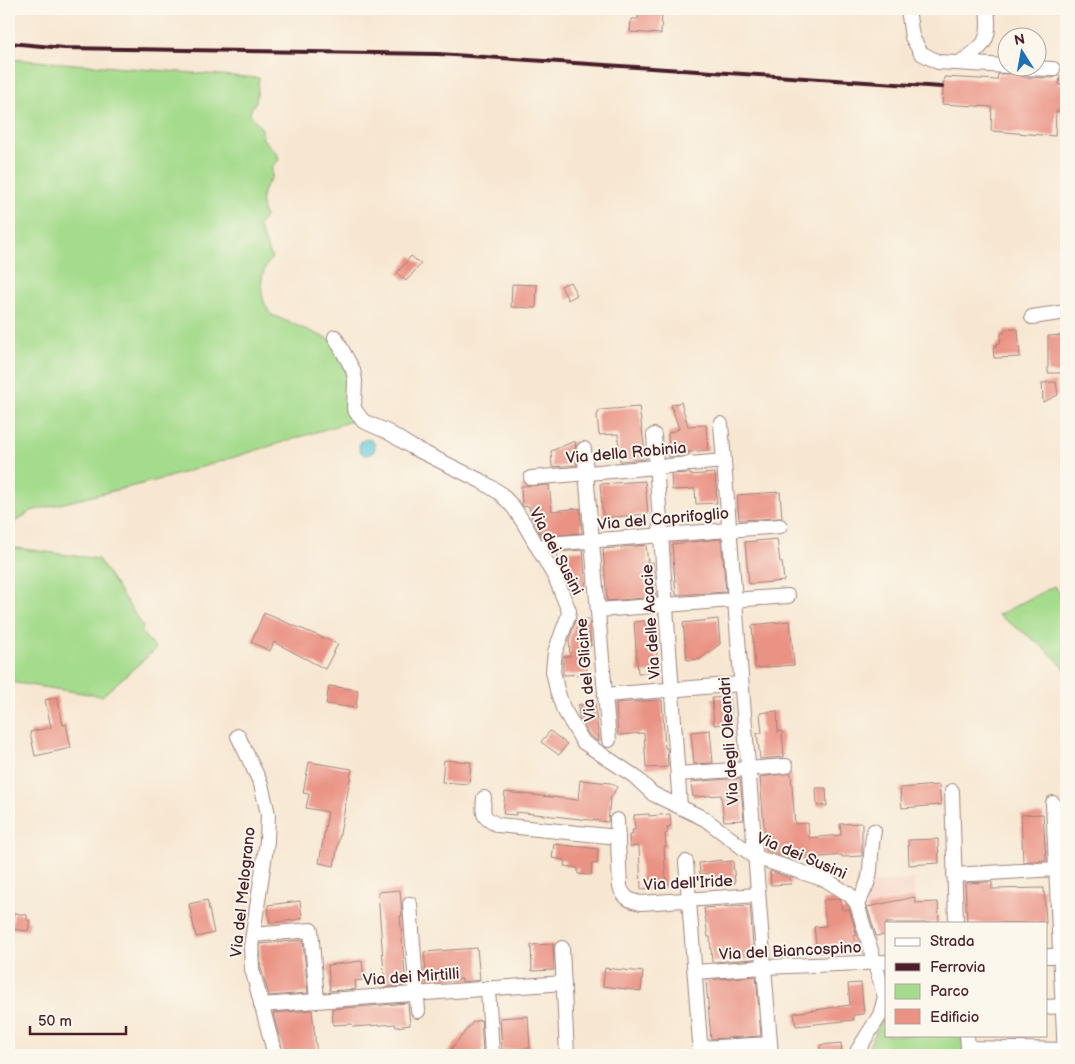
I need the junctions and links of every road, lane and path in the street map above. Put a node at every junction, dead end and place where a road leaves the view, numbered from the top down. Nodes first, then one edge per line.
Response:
1 (908, 9) edge
2 (987, 9) edge
3 (959, 63) junction
4 (998, 65) edge
5 (1048, 69) edge
6 (1053, 69) dead end
7 (1066, 312) edge
8 (1032, 317) dead end
9 (335, 337) dead end
10 (721, 424) dead end
11 (654, 435) dead end
12 (584, 449) dead end
13 (724, 461) junction
14 (656, 467) junction
15 (586, 473) junction
16 (531, 478) dead end
17 (780, 526) dead end
18 (729, 530) junction
19 (661, 535) junction
20 (592, 541) junction
21 (548, 544) dead end
22 (788, 596) dead end
23 (735, 600) junction
24 (666, 605) junction
25 (598, 610) junction
26 (742, 684) junction
27 (672, 689) junction
28 (605, 695) junction
29 (238, 736) dead end
30 (609, 740) dead end
31 (786, 766) dead end
32 (748, 768) junction
33 (678, 774) junction
34 (952, 791) dead end
35 (484, 798) dead end
36 (1053, 803) dead end
37 (680, 807) junction
38 (617, 820) dead end
39 (874, 831) dead end
40 (618, 837) junction
41 (755, 857) junction
42 (686, 862) dead end
43 (1056, 869) junction
44 (954, 875) junction
45 (758, 895) junction
46 (690, 900) junction
47 (410, 904) dead end
48 (857, 904) junction
49 (956, 922) edge
50 (253, 935) junction
51 (562, 948) dead end
52 (1048, 956) edge
53 (1063, 956) edge
54 (881, 963) edge
55 (764, 967) junction
56 (695, 972) junction
57 (564, 983) junction
58 (488, 988) junction
59 (416, 994) junction
60 (317, 1001) junction
61 (262, 1005) junction
62 (1065, 1006) edge
63 (1048, 1007) edge
64 (418, 1011) dead end
65 (967, 1042) edge
66 (770, 1050) edge
67 (701, 1052) edge
68 (1065, 1053) edge
69 (276, 1055) edge
70 (492, 1055) edge
71 (559, 1055) edge
72 (567, 1055) edge
73 (856, 1055) edge

1 - 3 street
2 - 3 street
3 - 4 street
5 - 6 street
7 - 8 street
9 - 37 street, Via dei Susini
10 - 13 street, Via degli Oleandri
11 - 14 street, Via delle Acacie
12 - 15 street, Via del Glicine
13 - 14 street, Via della Robinia
13 - 18 street, Via degli Oleandri
14 - 15 street, Via della Robinia
14 - 19 street, Via delle Acacie
15 - 16 street, Via della Robinia
15 - 20 street, Via del Glicine
17 - 18 street, Via del Caprifoglio
18 - 19 street, Via del Caprifoglio
18 - 23 street, Via degli Oleandri
19 - 20 street, Via del Caprifoglio
19 - 24 street, Via delle Acacie
20 - 21 street, Via del Caprifoglio
20 - 25 street, Via del Glicine
22 - 23 street
23 - 24 street
23 - 26 street, Via degli Oleandri
24 - 25 street
24 - 27 street, Via delle Acacie
25 - 28 street, Via del Glicine
26 - 27 street
26 - 32 street, Via degli Oleandri
27 - 28 street
27 - 33 street, Via delle Acacie
28 - 30 street, Via del Glicine
29 - 50 street, Via del Melograno
31 - 32 street
32 - 33 street
32 - 41 street, Via degli Oleandri
33 - 37 street, Via delle Acacie
34 - 44 street
35 - 40 street
36 - 43 street
37 - 41 street, Via dei Susini
38 - 40 street
39 - 48 street
40 - 46 street, Via dell'Iride
41 - 45 street, Via degli Oleandri
41 - 48 street, Via dei Susini
42 - 46 street
43 - 44 street
43 - 53 street
44 - 49 street
45 - 46 street, Via dell'Iride
45 - 55 street, Via degli Oleandri
46 - 56 street
47 - 59 street
48 - 54 street
50 - 60 street
50 - 61 street, Via del Melograno
51 - 57 street
52 - 53 street
53 - 62 street
54 - 55 street, Via del Biancospino
54 - 73 street
55 - 56 street, Via del Biancospino
55 - 66 street, Via degli Oleandri
56 - 67 street
57 - 58 street, Via dei Mirtilli
57 - 72 street
58 - 59 street, Via dei Mirtilli
58 - 70 street
59 - 60 street, Via dei Mirtilli
59 - 64 street
60 - 61 street, Via dei Mirtilli
61 - 69 street, Via del Melograno
62 - 63 street
62 - 68 street
65 - 68 street
66 - 67 street
71 - 72 street

